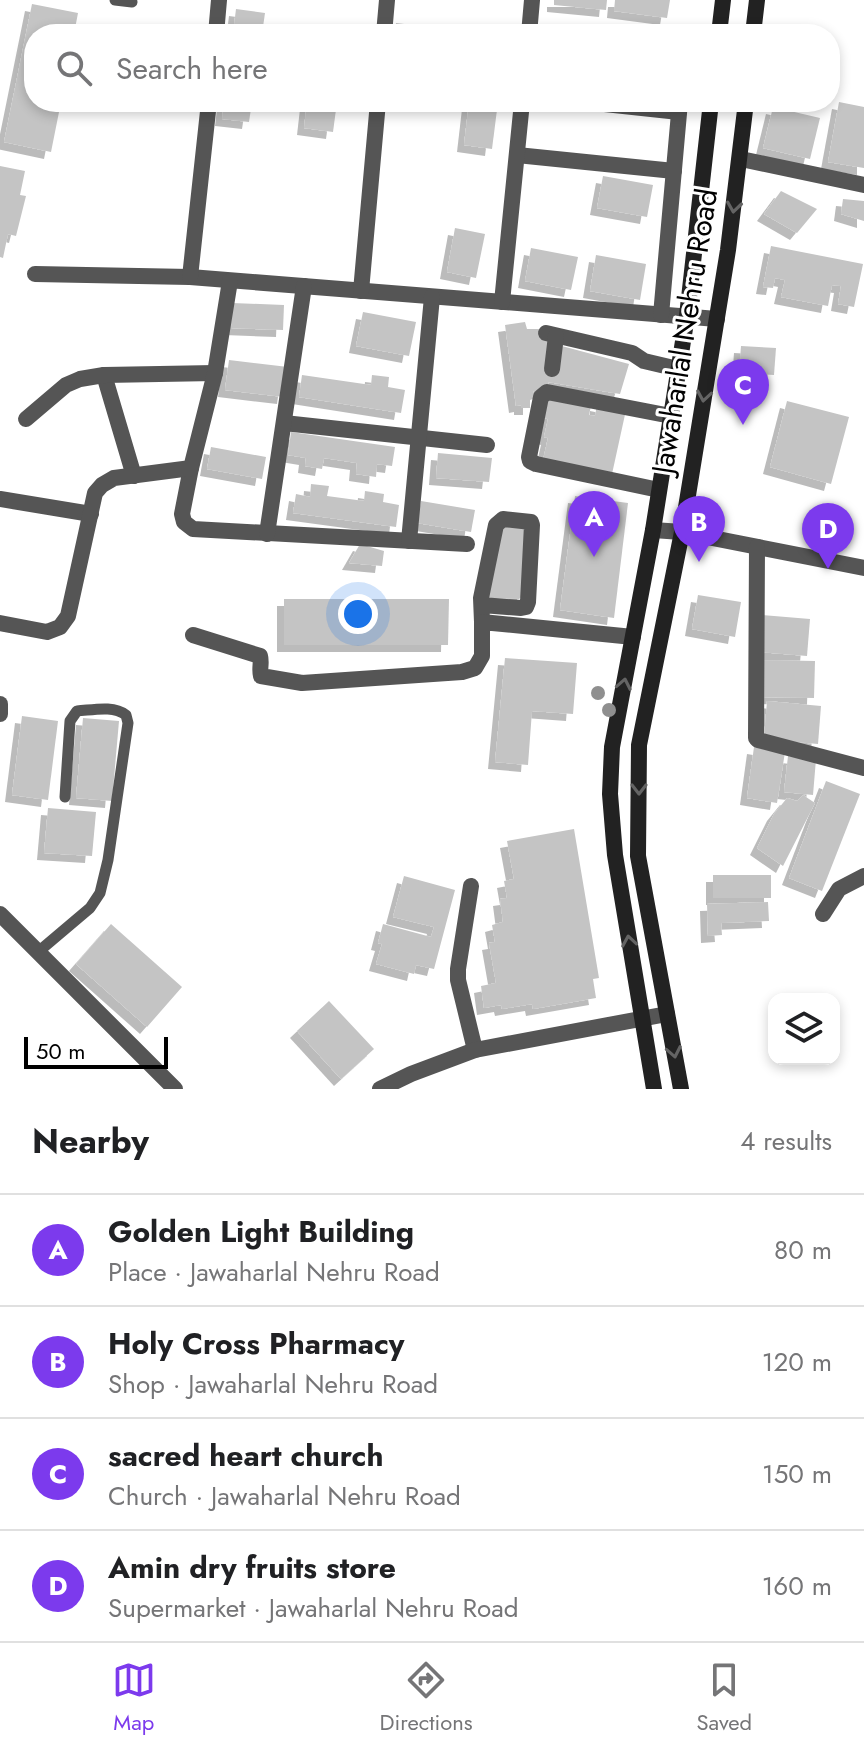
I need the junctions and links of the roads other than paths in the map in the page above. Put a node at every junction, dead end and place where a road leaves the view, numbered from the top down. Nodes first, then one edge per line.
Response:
1 (115, 0) edge
2 (219, 0) edge
3 (387, 0) edge
4 (532, 0) edge
5 (723, 0) edge
6 (757, 0) edge
7 (132, 2) dead end
8 (217, 24) edge
9 (385, 24) edge
10 (530, 24) edge
11 (720, 24) edge
12 (754, 24) edge
13 (208, 112) edge
14 (377, 112) edge
15 (521, 112) edge
16 (679, 112) edge
17 (710, 112) edge
18 (745, 112) edge
19 (517, 155) junction
20 (741, 159) junction
21 (674, 171) junction
22 (864, 185) edge
23 (35, 274) dead end
24 (190, 277) junction
25 (230, 281) junction
26 (304, 286) junction
27 (361, 291) junction
28 (432, 297) junction
29 (502, 302) junction
30 (661, 315) junction
31 (687, 316) junction
32 (717, 319) junction
33 (552, 369) dead end
34 (678, 369) junction
35 (215, 373) junction
36 (104, 375) junction
37 (671, 416) junction
38 (26, 419) dead end
39 (284, 423) junction
40 (419, 438) junction
41 (487, 445) dead end
42 (191, 468) junction
43 (134, 476) junction
44 (659, 490) junction
45 (0, 499) edge
46 (91, 514) junction
47 (653, 530) junction
48 (682, 532) junction
49 (267, 534) junction
50 (409, 541) junction
51 (467, 544) dead end
52 (757, 547) junction
53 (864, 568) edge
54 (482, 613) junction
55 (0, 623) edge
56 (193, 635) dead end
57 (633, 637) junction
58 (0, 704) edge
59 (0, 714) edge
60 (864, 768) edge
61 (65, 797) dead end
62 (864, 876) edge
63 (471, 886) dead end
64 (0, 914) edge
65 (823, 914) dead end
66 (38, 952) junction
67 (667, 1014) junction
68 (642, 1018) junction
69 (475, 1050) junction
70 (175, 1089) edge
71 (380, 1089) edge
72 (654, 1089) edge
73 (681, 1089) edge

1 - 7 lane
2 - 8 street
3 - 9 street
4 - 10 street
5 - 11 main road
6 - 12 main road
13 - 24 street
14 - 27 street
15 - 19 street
16 - 21 street
17 - 31 main road, Jawaharlal Nehru Road
18 - 20 main road, Jawaharlal Nehru Road
19 - 21 street
19 - 29 street
20 - 22 street
20 -> 32 main road, Jawaharlal Nehru Road
21 - 30 street
23 - 24 street
24 - 25 street
25 - 26 street
25 - 35 street
26 - 27 street
26 - 39 street
27 - 28 street
28 - 29 street
28 - 40 street
29 - 30 street
30 - 31 street
31 - 32 street
31 - 34 main road, Jawaharlal Nehru Road
32 -> 48 main road, Jawaharlal Nehru Road
33 - 34 street
34 - 37 main road, Jawaharlal Nehru Road
35 - 36 street
35 - 42 street
36 - 38 street
36 - 43 street
37 - 44 main road, Jawaharlal Nehru Road
37 - 44 street
39 - 40 street
39 - 49 street
40 - 41 street
40 - 50 street
42 - 43 street
42 - 49 street
43 - 46 street
44 - 47 main road, Jawaharlal Nehru Road
45 - 46 street
46 - 55 street
47 - 48 street
47 - 57 main road, Jawaharlal Nehru Road
48 - 52 street
48 -> 67 main road, Jawaharlal Nehru Road
49 - 50 street
50 - 51 street
52 - 53 street
52 - 60 street
54 - 54 street
54 - 56 street
54 - 57 street
68 -> 57 main road, Jawaharlal Nehru Road
58 - 59 street
61 - 66 lane
62 - 65 street
63 - 69 street
64 - 66 street
66 - 70 street
67 - 68 street
67 -> 73 main road, Jawaharlal Nehru Road
68 - 69 street
68 - 72 main road, Jawaharlal Nehru Road
69 - 71 street

